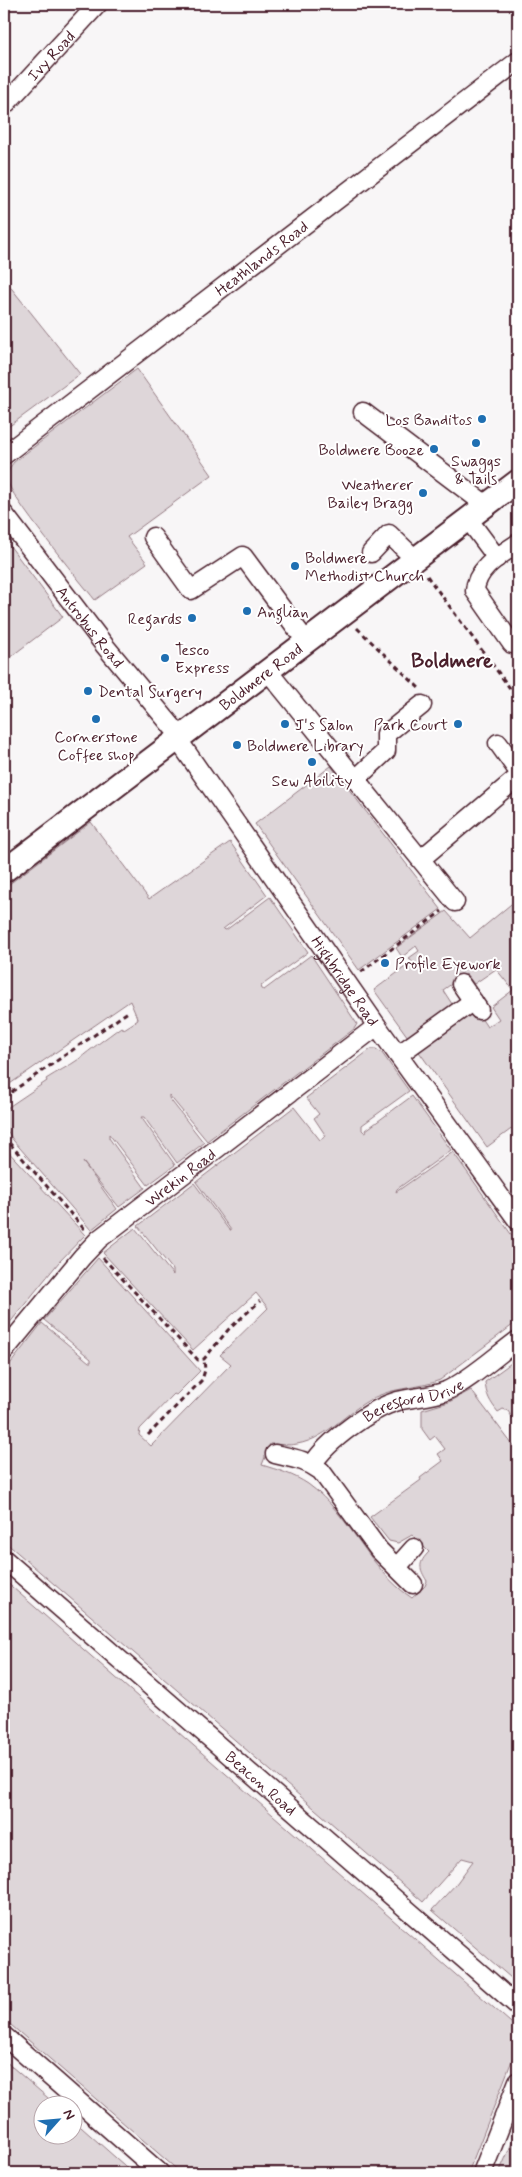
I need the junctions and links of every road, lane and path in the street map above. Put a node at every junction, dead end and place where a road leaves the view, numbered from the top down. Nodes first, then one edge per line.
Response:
1 (98, 4) edge
2 (518, 61) edge
3 (4, 106) edge
4 (363, 412) dead end
5 (4, 455) edge
6 (518, 481) edge
7 (486, 505) junction
8 (4, 514) edge
9 (468, 519) junction
10 (152, 537) dead end
11 (518, 542) edge
12 (372, 553) dead end
13 (497, 558) junction
14 (415, 559) junction
15 (345, 611) junction
16 (306, 640) junction
17 (512, 644) dead end
18 (267, 670) junction
19 (518, 699) edge
20 (422, 704) joint
21 (179, 737) junction
22 (498, 743) dead end
23 (518, 771) edge
24 (518, 777) edge
25 (356, 779) junction
26 (421, 859) junction
27 (4, 870) edge
28 (455, 902) joint
29 (347, 982) junction
30 (461, 984) dead end
31 (128, 1012) dead end
32 (377, 1026) junction
33 (398, 1055) junction
34 (4, 1097) edge
35 (4, 1136) edge
36 (518, 1220) edge
37 (94, 1245) junction
38 (260, 1302) dead end
39 (518, 1340) edge
40 (4, 1351) edge
41 (204, 1359) junction
42 (148, 1435) dead end
43 (275, 1454) dead end
44 (313, 1464) junction
45 (414, 1548) dead end
46 (4, 1559) edge
47 (397, 1567) junction
48 (413, 1584) dead end
49 (518, 2006) edge
50 (4, 2036) edge
51 (518, 2081) edge
52 (160, 2173) edge
53 (482, 2173) edge

1 - 3 street, Ivy Road
2 - 5 street, Heathlands Road
4 - 7 street
6 - 7 main road, Boldmere Road
7 - 9 main road, Boldmere Road
8 - 21 street, Antrobus Road
9 - 13 street
9 - 14 main road, Boldmere Road
10 - 16 street
11 - 13 street
12 - 14 street
13 - 17 street
14 - 15 main road, Boldmere Road
14 - 19 path
15 - 16 main road, Boldmere Road
15 - 20 path
16 - 18 main road, Boldmere Road
18 - 21 main road, Boldmere Road
18 - 25 street
20 - 25 street
21 - 27 main road, Boldmere Road
21 - 29 street, Highbridge Road
22 - 23 street
24 - 26 street
25 - 26 street
26 - 28 street
28 - 29 path
29 - 32 street, Highbridge Road
30 - 33 street
31 - 34 path
32 - 33 street, Highbridge Road
32 - 37 street, Wrekin Road
33 - 36 street, Highbridge Road
35 - 37 path
37 - 40 street, Wrekin Road
37 - 41 path
38 - 41 path
39 - 44 street, Beresford Drive
41 - 42 path
43 - 44 street
44 - 47 street
45 - 47 street
46 - 49 street, Beacon Road
47 - 48 street
50 - 52 street
51 - 53 street

